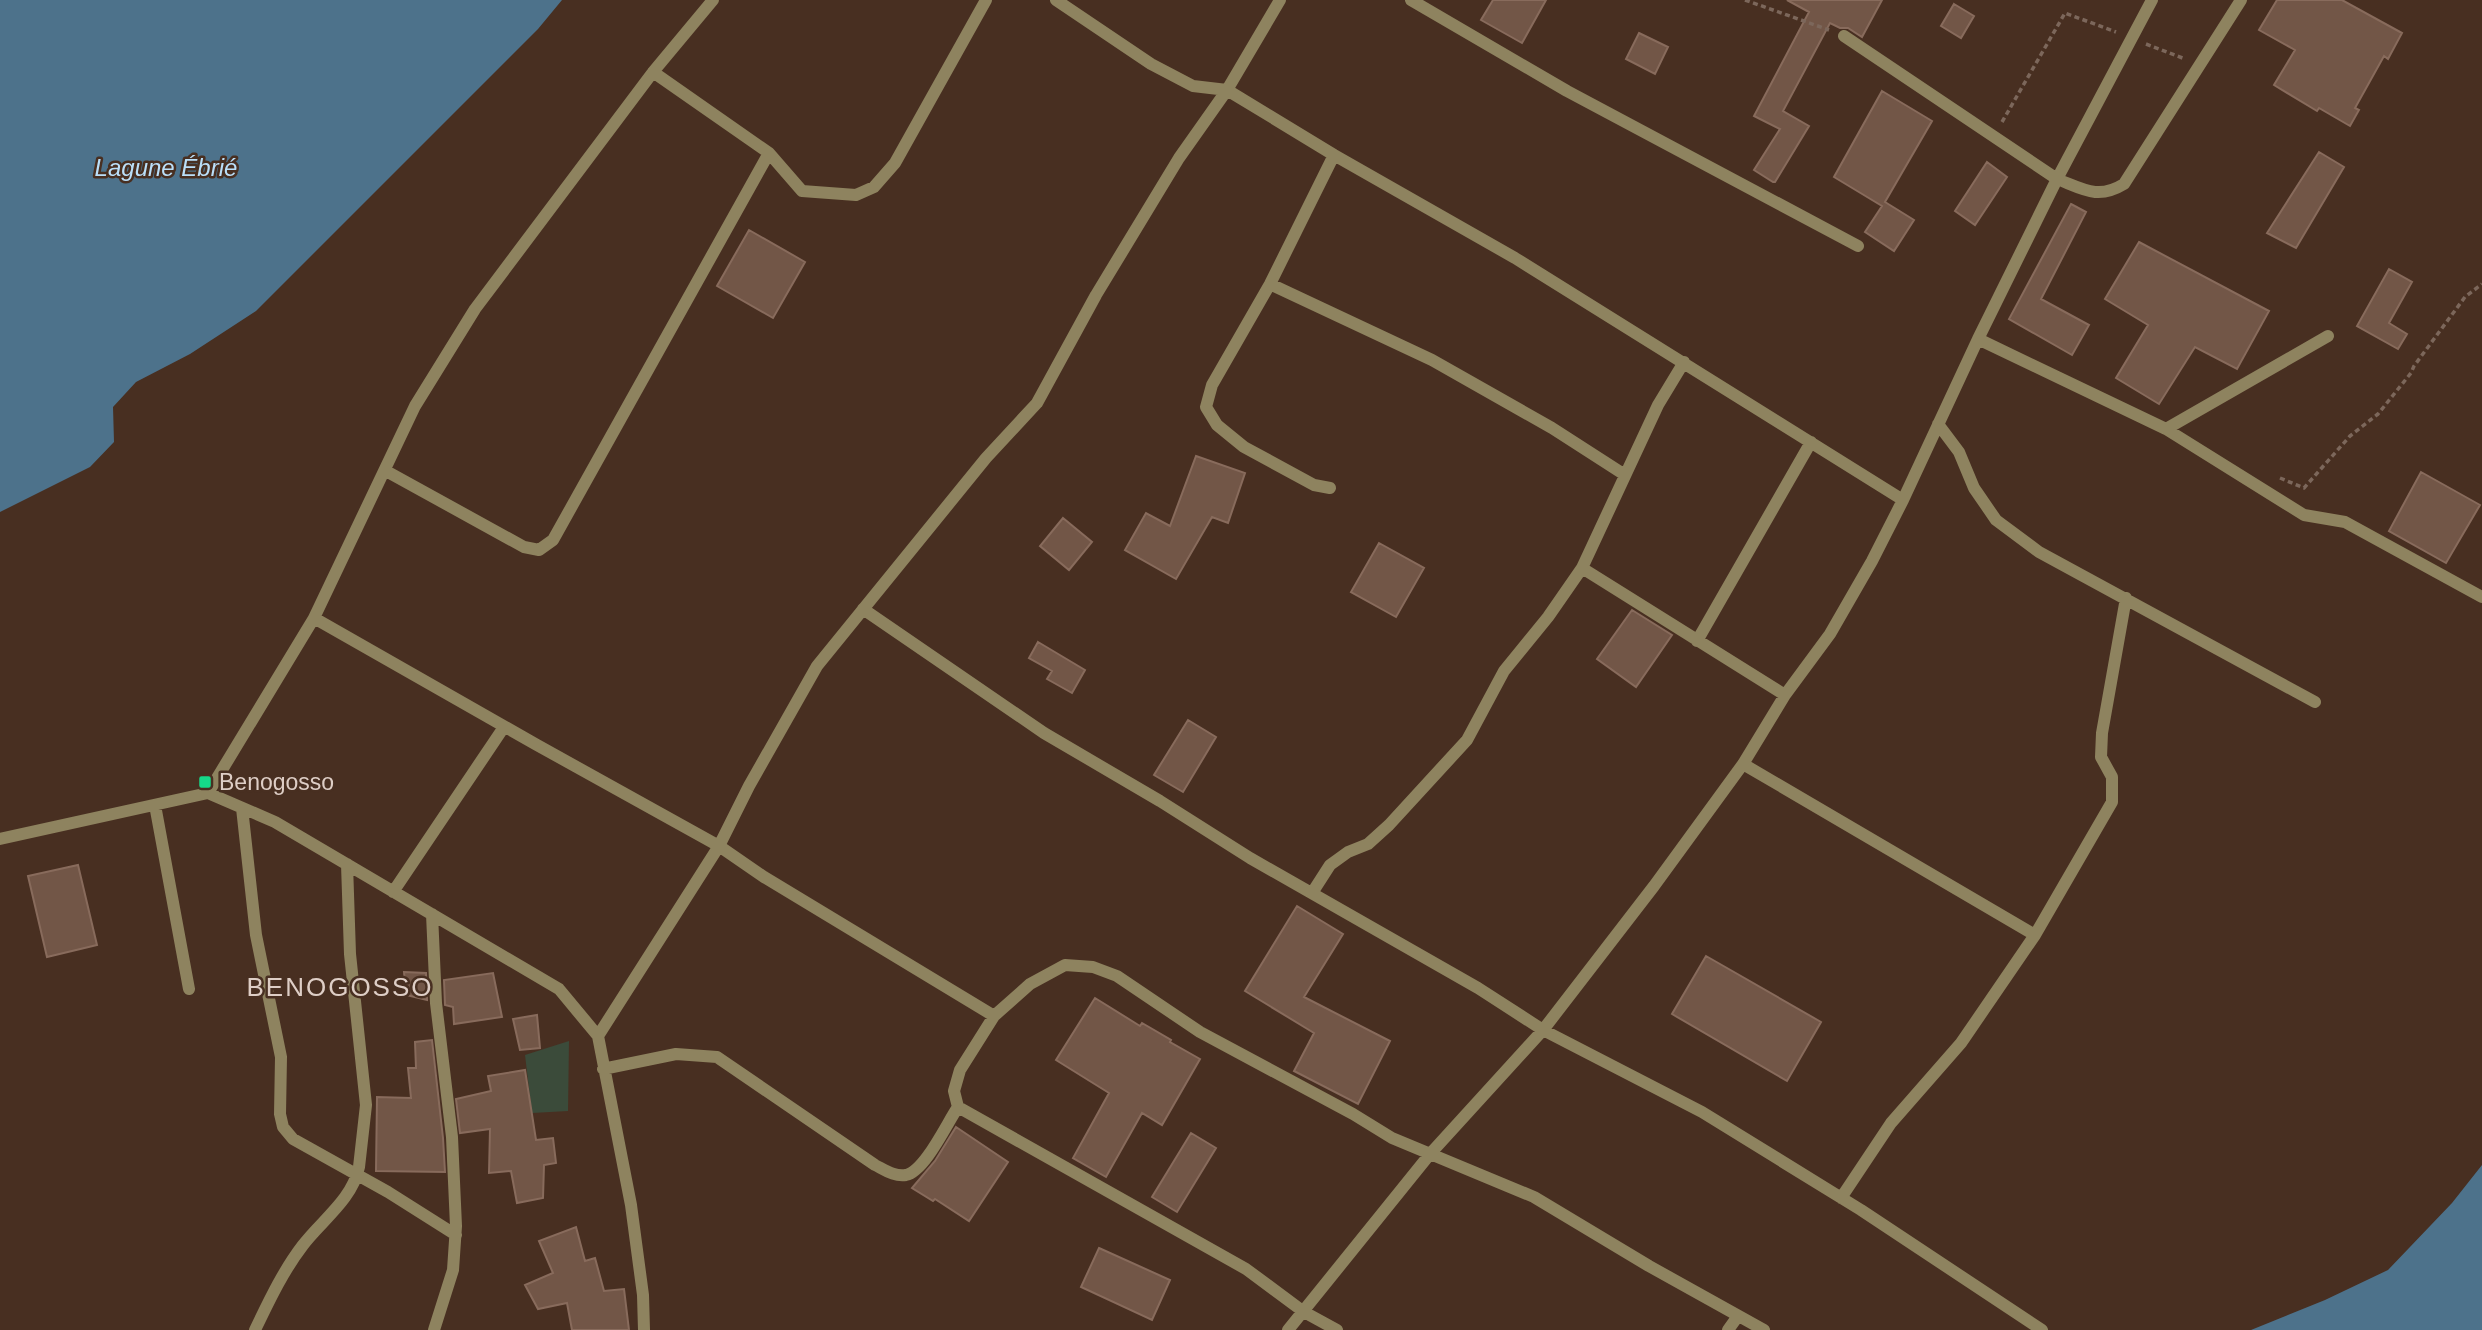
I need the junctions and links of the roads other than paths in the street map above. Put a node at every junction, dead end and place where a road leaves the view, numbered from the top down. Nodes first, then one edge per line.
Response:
1 (713, 0) edge
2 (986, 0) edge
3 (1056, 0) edge
4 (1280, 0) edge
5 (1411, 0) edge
6 (2152, 0) edge
7 (2241, 0) edge
8 (1844, 36) road end
9 (653, 72) junction
10 (1227, 90) junction
11 (769, 153) junction
12 (1334, 155) junction
13 (2057, 179) junction
14 (1858, 246) dead end
15 (1270, 284) junction
16 (2328, 337) dead end
17 (1978, 339) junction
18 (1684, 362) junction
19 (1938, 424) junction
20 (2166, 429) junction
21 (1811, 442) junction
22 (386, 471) junction
23 (1625, 475) junction
24 (1330, 488) dead end
25 (1903, 500) junction
26 (1582, 568) junction
27 (2482, 597) edge
28 (2126, 598) junction
29 (863, 609) junction
30 (314, 618) junction
31 (1697, 641) junction
32 (1785, 695) junction
33 (2315, 702) dead end
34 (504, 727) junction
35 (1744, 764) junction
36 (208, 793) junction
37 (155, 805) junction
38 (242, 808) junction
39 (0, 839) edge
40 (719, 846) junction
41 (346, 864) junction
42 (393, 892) junction
43 (1312, 893) junction
44 (432, 914) junction
45 (2035, 936) junction
46 (189, 989) dead end
47 (994, 1017) junction
48 (1542, 1030) junction
49 (598, 1036) junction
50 (603, 1069) junction
51 (958, 1107) junction
52 (1430, 1154) junction
53 (357, 1176) junction
54 (1841, 1198) junction
55 (456, 1235) junction
56 (1304, 1312) junction
57 (1738, 1316) junction
58 (255, 1330) edge
59 (434, 1330) edge
60 (644, 1330) edge
61 (1288, 1330) edge
62 (1337, 1330) edge
63 (1728, 1330) edge
64 (1763, 1330) edge
65 (2042, 1330) edge

1 - 9 street
2 - 11 street
3 - 10 street
4 - 10 street
5 - 14 street
6 - 13 street
7 - 13 street
8 - 13 street
9 - 11 street
9 - 22 street
10 - 12 street
10 - 29 street
11 - 22 street
12 - 15 street
12 - 18 street
13 - 17 street
15 - 23 street
15 - 24 street
16 - 20 street
17 - 19 street
17 - 20 street
18 - 21 street
18 - 23 street
19 - 25 street
19 - 28 street
20 - 27 street
21 - 25 street
21 - 31 street
22 - 30 street
23 - 26 street
25 - 32 street
26 - 31 street
26 - 43 street
28 - 33 street
28 - 45 street
29 - 40 street
29 - 43 street
30 - 34 street
30 - 36 street
31 - 32 street
32 - 35 street
34 - 40 street
34 - 42 street
35 - 45 street
35 - 48 street
36 - 37 street
36 - 38 street
37 - 39 street
37 - 46 street
38 - 41 street
38 - 53 street
40 - 47 street
40 - 49 street
41 - 42 street
41 - 53 street
42 - 44 street
43 - 48 street
44 - 49 street
44 - 55 street
45 - 54 street
47 - 51 street
47 - 52 street
48 - 52 street
48 - 54 street
49 - 50 street
50 - 51 street
50 - 60 street
51 - 56 street
52 - 56 street
52 - 57 street
53 - 55 street
53 - 58 street
54 - 65 street
55 - 59 street
56 - 61 street
56 - 62 street
57 - 63 street
57 - 64 street

